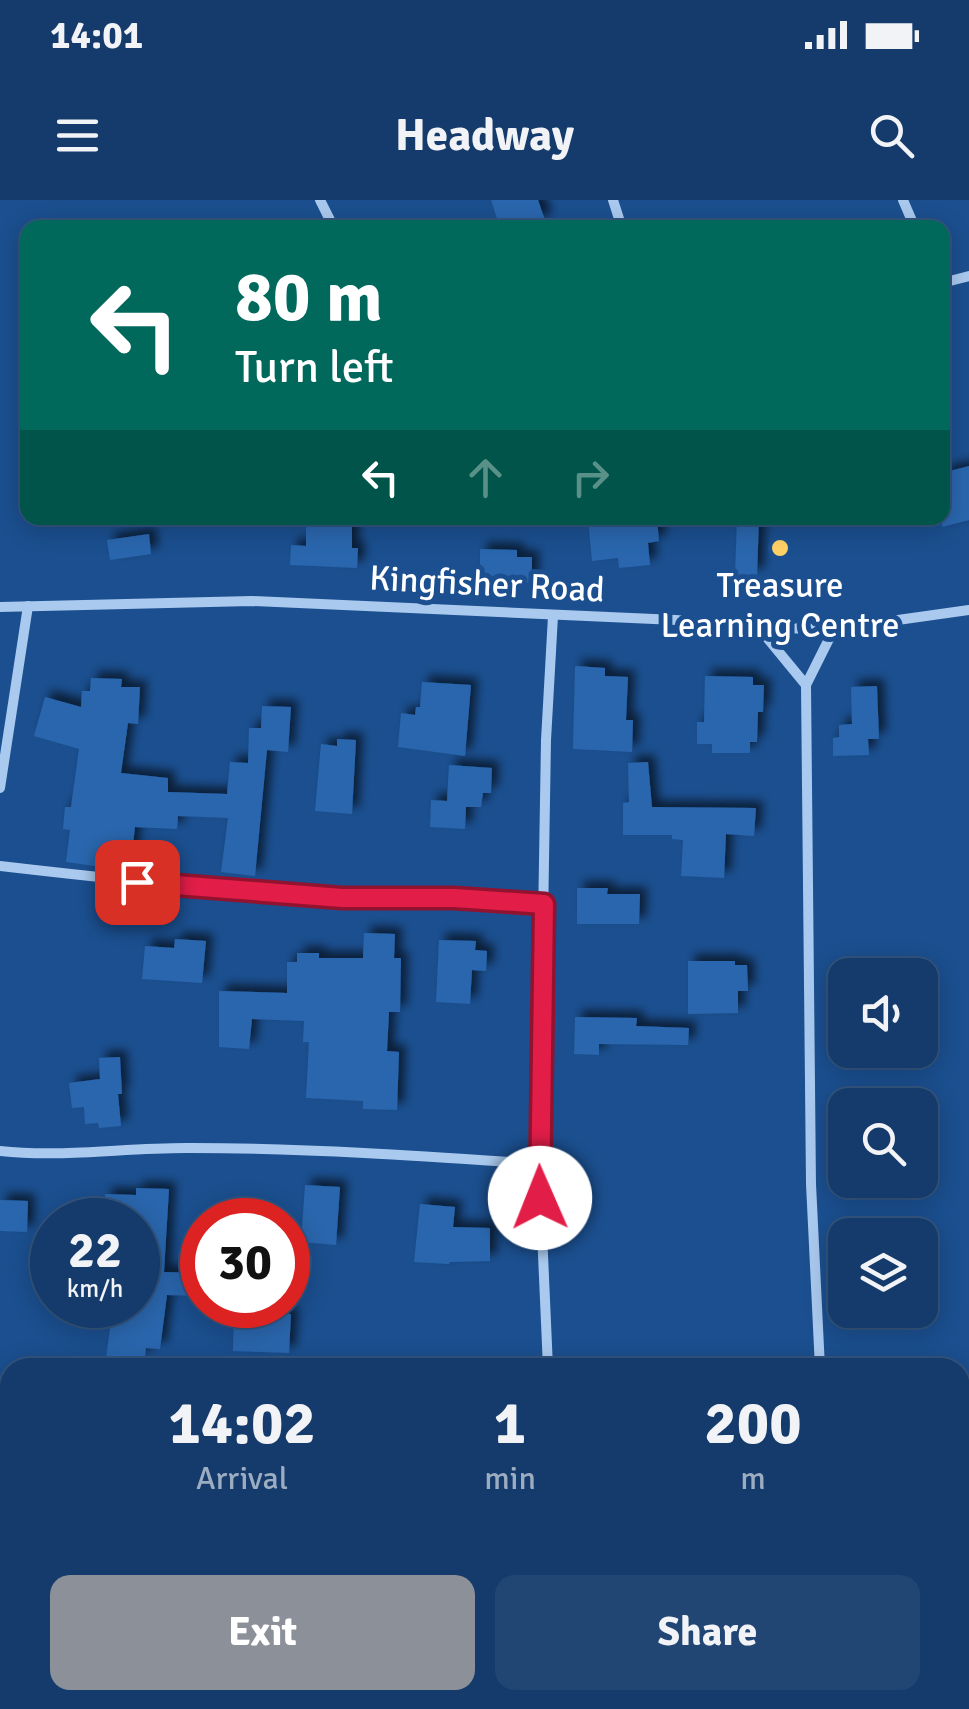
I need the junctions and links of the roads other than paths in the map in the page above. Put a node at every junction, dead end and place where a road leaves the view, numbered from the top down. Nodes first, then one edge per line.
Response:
1 (28, 606) junction
2 (0, 607) edge
3 (969, 610) edge
4 (553, 616) junction
5 (760, 628) junction
6 (834, 630) junction
7 (806, 686) junction
8 (0, 788) edge
9 (0, 866) edge
10 (544, 904) junction
11 (0, 1151) edge
12 (539, 1164) junction
13 (548, 1358) edge
14 (820, 1358) edge

1 - 2 street, Kingfisher Road
1 - 4 street, Kingfisher Road
1 - 8 street
3 - 6 street, Kingfisher Road
4 - 5 street, Kingfisher Road
4 - 10 street
5 - 6 street, Kingfisher Road
5 - 7 street
6 - 7 street
7 - 14 street
9 - 10 street
10 - 12 street
11 - 12 street
12 - 13 street

